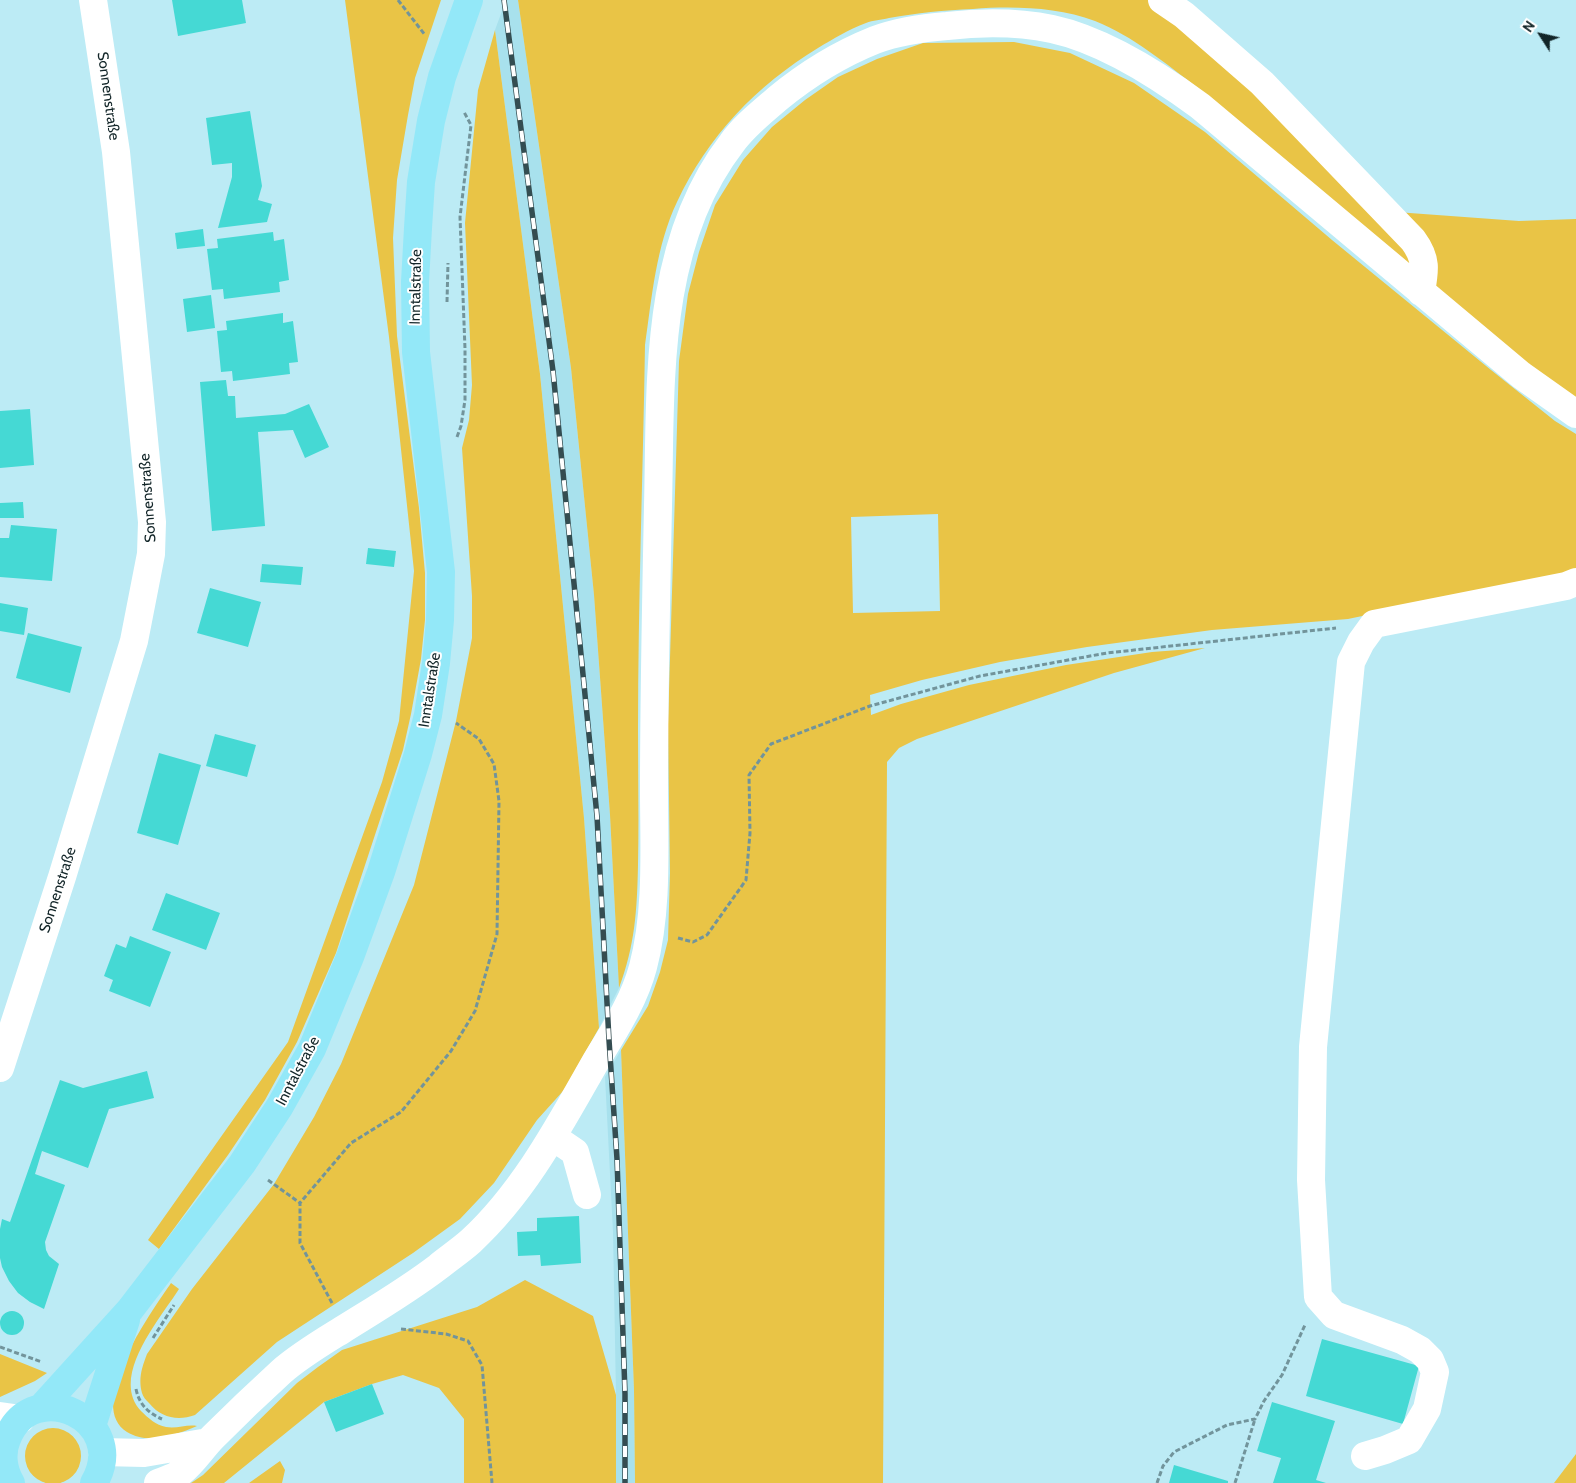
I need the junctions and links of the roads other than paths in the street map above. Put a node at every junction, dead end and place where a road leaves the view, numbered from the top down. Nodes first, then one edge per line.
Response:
1 (93, 0) edge
2 (469, 0) edge
3 (1162, 0) edge
4 (1421, 292) junction
5 (1576, 414) edge
6 (1576, 582) edge
7 (0, 1068) edge
8 (553, 1137) junction
9 (587, 1196) dead end
10 (129, 1312) junction
11 (21, 1414) edge
12 (92, 1426) junction
13 (208, 1442) junction
14 (102, 1452) junction
15 (1366, 1456) dead end
16 (5, 1470) edge
17 (94, 1483) edge
18 (158, 1483) edge

1 - 7 street, Sonnenstraße
2 - 10 main road, Inntalstraße
3 - 4 street
4 - 5 street
4 - 8 street
6 - 15 street
8 - 9 street
8 - 13 street
10 - 11 main road, Inntalstraße
10 - 12 main road, Inntalstraße
11 - 12 main road
11 - 16 main road, Inntalstraße
12 - 14 main road
13 - 14 street
13 - 18 street
14 - 17 main road

